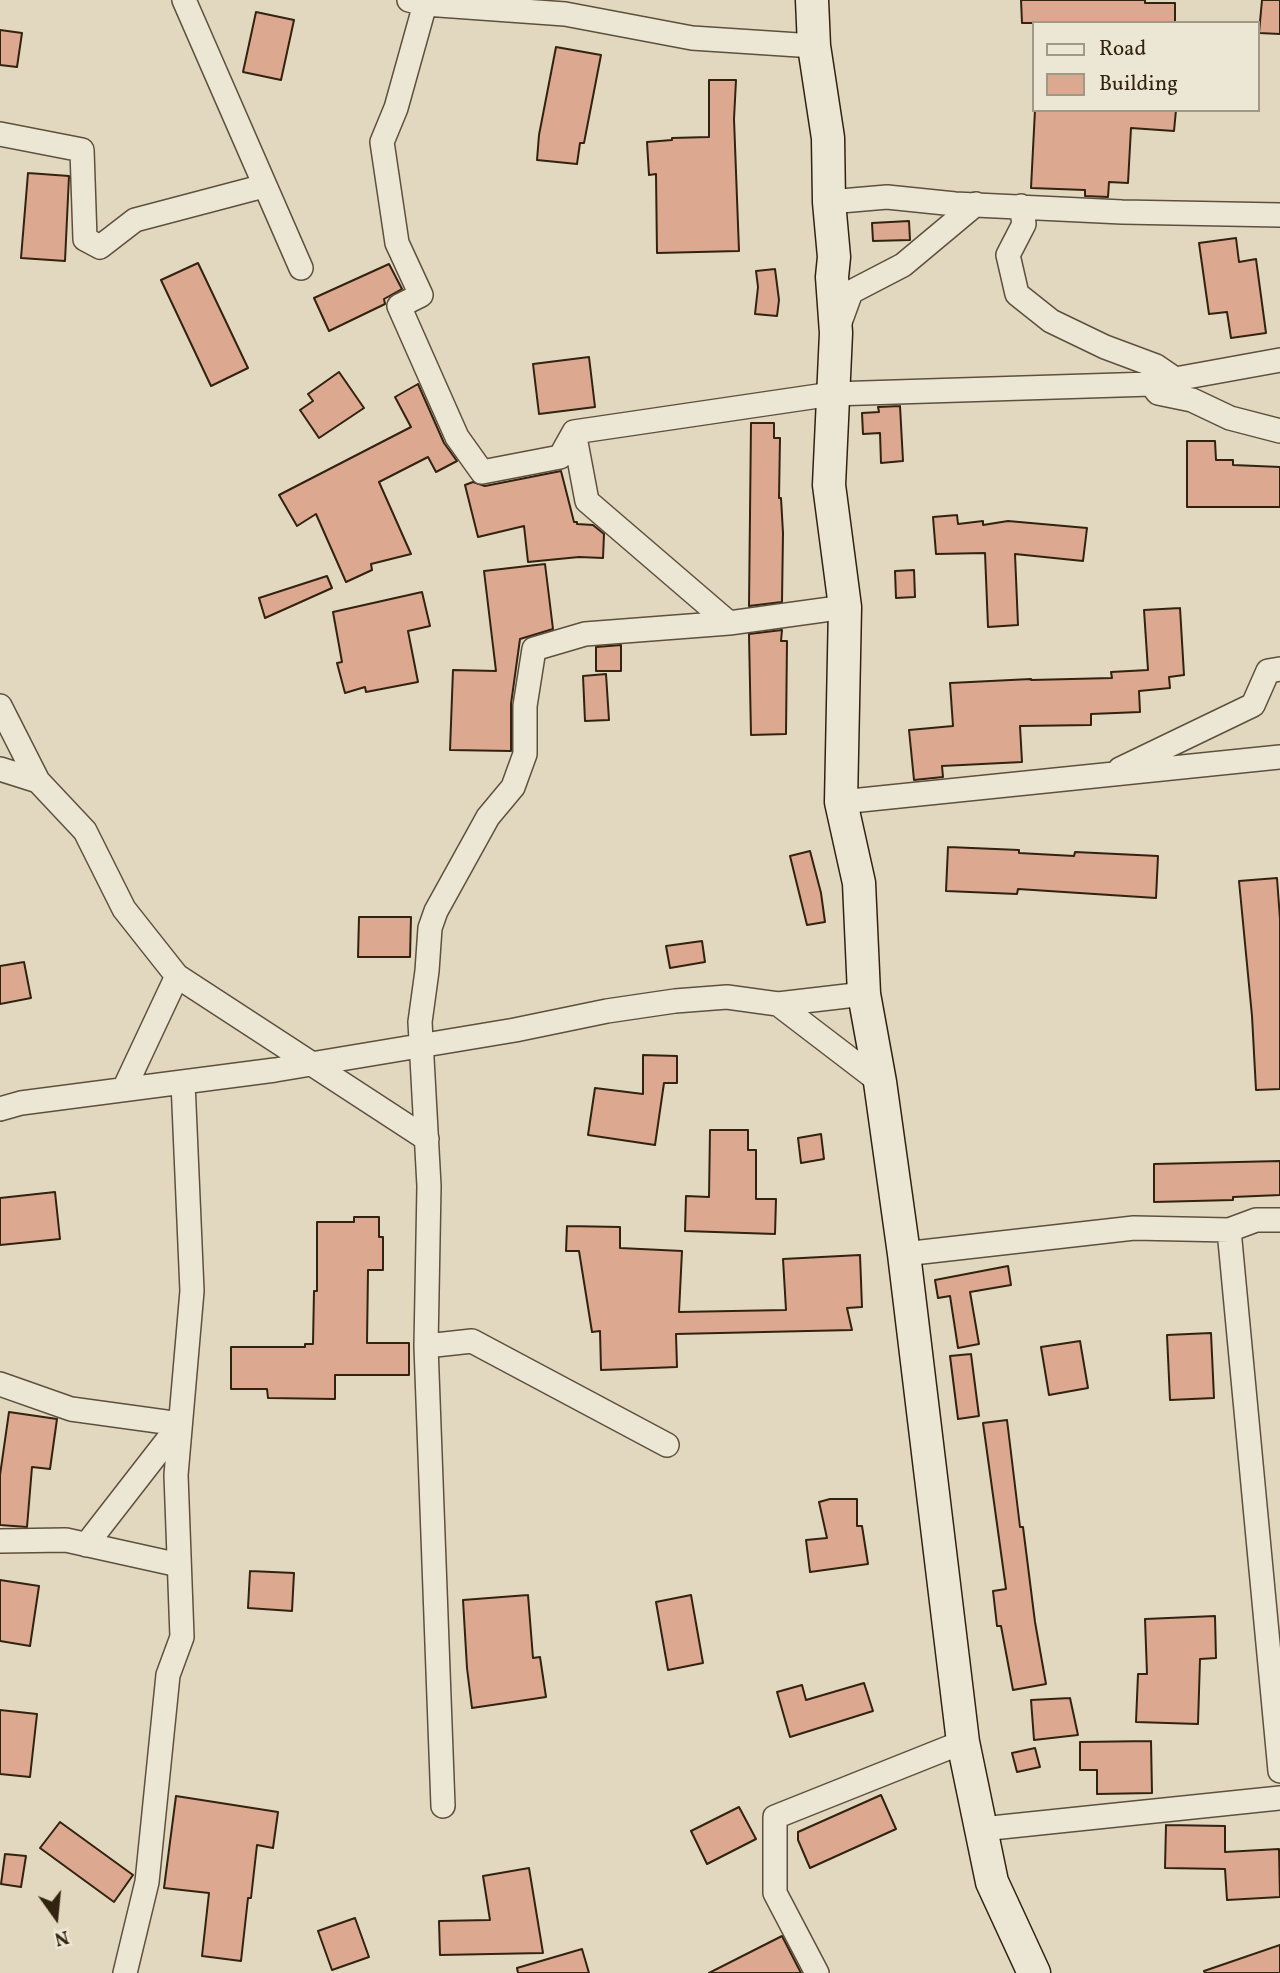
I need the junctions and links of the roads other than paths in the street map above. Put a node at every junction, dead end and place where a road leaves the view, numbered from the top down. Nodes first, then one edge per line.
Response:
1 (184, 0) edge
2 (811, 0) edge
3 (417, 2) edge
4 (814, 46) junction
5 (0, 134) edge
6 (264, 186) junction
7 (830, 202) junction
8 (976, 204) junction
9 (1021, 206) junction
10 (1280, 215) edge
11 (301, 268) dead end
12 (836, 333) junction
13 (1280, 360) edge
14 (1175, 379) junction
15 (1151, 384) junction
16 (832, 394) junction
17 (1280, 431) edge
18 (574, 432) junction
19 (845, 607) junction
20 (729, 623) junction
21 (1280, 669) edge
22 (0, 706) edge
23 (1280, 757) edge
24 (0, 769) edge
25 (1104, 776) junction
26 (38, 781) junction
27 (841, 802) junction
28 (177, 976) junction
29 (864, 994) junction
30 (778, 1004) junction
31 (422, 1046) junction
32 (311, 1064) junction
33 (183, 1082) junction
34 (880, 1082) junction
35 (124, 1089) junction
36 (0, 1109) edge
37 (427, 1139) junction
38 (1280, 1220) edge
39 (1229, 1230) junction
40 (904, 1254) junction
41 (426, 1346) junction
42 (0, 1384) edge
43 (180, 1424) junction
44 (667, 1445) dead end
45 (0, 1541) edge
46 (86, 1545) junction
47 (179, 1566) junction
48 (963, 1742) junction
49 (1280, 1771) edge
50 (1280, 1798) edge
51 (443, 1805) dead end
52 (982, 1829) junction
53 (125, 1973) edge
54 (817, 1973) edge
55 (1034, 1973) edge

1 - 6 street
2 - 4 street
3 - 4 street
3 - 18 street
4 - 7 street
5 - 6 street
6 - 11 street
7 - 8 street
7 - 12 street
8 - 9 street
8 - 12 street
9 - 10 street
9 - 14 street
12 - 16 street
13 - 14 street
14 - 15 street
15 - 16 street
15 - 17 street
16 - 18 street
16 - 19 street
18 - 20 street
19 - 20 street
19 - 27 street
20 - 31 street
21 - 25 street
22 - 26 street
23 - 25 street
24 - 26 street
25 - 27 street
26 - 28 street
27 - 29 street
28 - 32 street
28 - 35 street
29 - 30 street
29 - 34 street
30 - 31 street
30 - 34 street
31 - 32 street
31 - 37 street
32 - 33 street
32 - 37 street
33 - 35 street
33 - 43 street
34 - 40 street
35 - 36 street
37 - 41 street
38 - 39 street
39 - 40 street
39 - 49 street
40 - 48 street
41 - 44 street
41 - 51 street
42 - 43 street
43 - 46 street
43 - 47 street
45 - 46 street
46 - 47 street
47 - 53 street
48 - 52 street
48 - 54 street
50 - 52 street
52 - 55 street

